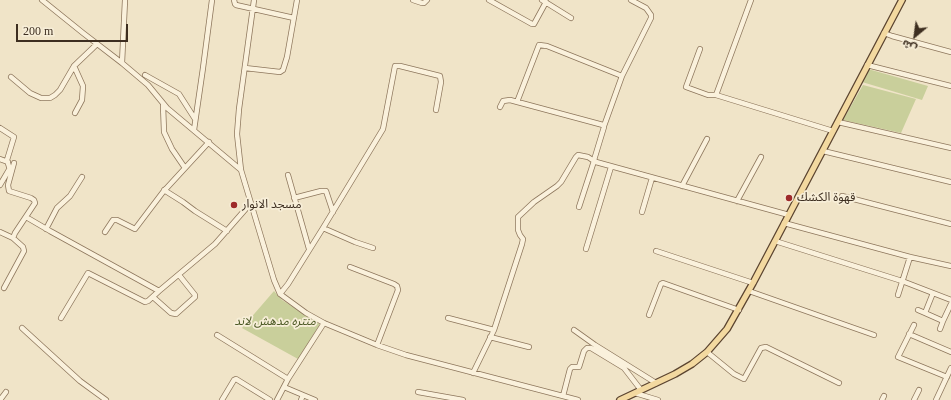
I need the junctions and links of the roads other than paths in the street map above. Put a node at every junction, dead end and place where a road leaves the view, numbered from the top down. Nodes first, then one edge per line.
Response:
1 (42, 0) edge
2 (125, 0) edge
3 (212, 0) edge
4 (234, 0) edge
5 (254, 0) edge
6 (297, 0) edge
7 (414, 0) edge
8 (427, 0) edge
9 (490, 0) edge
10 (631, 0) edge
11 (751, 0) edge
12 (902, 0) edge
13 (544, 1) edge
14 (253, 9) junction
15 (294, 18) junction
16 (571, 18) dead end
17 (884, 33) junction
18 (97, 44) junction
19 (700, 49) dead end
20 (951, 52) edge
21 (122, 62) junction
22 (867, 65) junction
23 (74, 66) junction
24 (245, 68) junction
25 (145, 76) dead end
26 (622, 76) junction
27 (12, 77) dead end
28 (951, 86) edge
29 (716, 95) junction
30 (518, 102) junction
31 (163, 105) junction
32 (500, 107) dead end
33 (436, 110) dead end
34 (75, 113) dead end
35 (195, 119) junction
36 (838, 122) junction
37 (604, 126) junction
38 (0, 128) edge
39 (194, 130) junction
40 (833, 131) junction
41 (707, 139) dead end
42 (208, 142) junction
43 (951, 148) edge
44 (823, 151) junction
45 (761, 157) dead end
46 (0, 159) edge
47 (8, 162) junction
48 (594, 162) junction
49 (14, 164) dead end
50 (611, 167) junction
51 (185, 168) junction
52 (10, 170) junction
53 (242, 170) junction
54 (288, 175) dead end
55 (82, 177) dead end
56 (652, 178) junction
57 (951, 182) edge
58 (0, 185) edge
59 (682, 186) junction
60 (164, 190) junction
61 (842, 196) dead end
62 (294, 198) junction
63 (737, 201) junction
64 (251, 203) junction
65 (579, 207) dead end
66 (333, 212) junction
67 (642, 212) dead end
68 (789, 215) junction
69 (26, 217) junction
70 (784, 223) junction
71 (951, 224) edge
72 (323, 228) junction
73 (46, 229) junction
74 (227, 231) junction
75 (0, 232) edge
76 (106, 232) dead end
77 (13, 238) junction
78 (775, 241) junction
79 (373, 248) dead end
80 (309, 249) junction
81 (586, 249) dead end
82 (656, 251) dead end
83 (910, 257) junction
84 (951, 266) edge
85 (350, 267) dead end
86 (179, 275) junction
87 (902, 281) junction
88 (753, 283) junction
89 (4, 288) dead end
90 (159, 291) junction
91 (749, 292) junction
92 (933, 293) junction
93 (280, 294) junction
94 (898, 295) dead end
95 (153, 297) junction
96 (951, 300) edge
97 (951, 304) edge
98 (739, 310) junction
99 (918, 310) dead end
100 (925, 313) junction
101 (649, 315) dead end
102 (61, 318) dead end
103 (448, 318) dead end
104 (943, 321) junction
105 (324, 323) junction
106 (914, 325) dead end
107 (22, 328) dead end
108 (940, 329) dead end
109 (494, 330) junction
110 (574, 330) dead end
111 (909, 334) junction
112 (218, 335) dead end
113 (874, 335) dead end
114 (490, 337) junction
115 (377, 346) junction
116 (529, 348) dead end
117 (707, 352) junction
118 (951, 352) edge
119 (951, 368) edge
120 (473, 373) junction
121 (947, 377) junction
122 (288, 380) junction
123 (656, 383) junction
124 (839, 383) dead end
125 (284, 387) junction
126 (641, 390) junction
127 (918, 390) dead end
128 (6, 392) dead end
129 (418, 392) dead end
130 (635, 393) junction
131 (563, 396) junction
132 (262, 398) edge
133 (302, 398) edge
134 (0, 400) edge
135 (106, 400) edge
136 (222, 400) edge
137 (270, 400) edge
138 (277, 400) edge
139 (315, 400) edge
140 (463, 400) edge
141 (578, 400) edge
142 (620, 400) edge
143 (658, 400) edge
144 (914, 400) edge
145 (936, 400) edge

1 - 18 street
2 - 21 street
3 - 35 street
4 - 14 street
5 - 14 street
6 - 15 street
7 - 8 street
9 - 13 street
10 - 26 street
11 - 29 street
12 - 17 main road
13 - 16 street
14 - 15 street
14 - 24 street
15 - 24 street
17 - 20 street
17 - 22 main road
18 - 21 street
18 - 23 street
19 - 29 street
21 - 31 street
22 - 28 street
22 - 36 main road
23 - 27 street
23 - 34 street
24 - 53 street
25 - 35 street
26 - 30 street
26 - 37 street
29 - 40 street
30 - 32 street
30 - 37 street
31 - 39 street
31 - 51 street
33 - 66 street
35 - 39 street
36 - 40 main road
36 - 43 street
37 - 48 street
38 - 47 street
39 - 42 street
40 - 44 main road
41 - 59 street
42 - 51 street
42 - 53 street
44 - 57 street
44 - 68 main road
45 - 63 street
46 - 47 street
47 - 52 street
48 - 50 street
48 - 65 street
48 - 109 street
49 - 52 street
50 - 56 street
50 - 81 street
51 - 60 street
52 - 58 street
52 - 69 street
53 - 64 street
54 - 62 street
55 - 73 street
56 - 59 street
56 - 67 street
59 - 63 street
60 - 74 street
60 - 76 street
61 - 71 street
62 - 66 street
62 - 80 street
63 - 68 street
64 - 74 street
64 - 93 street
66 - 72 street
68 - 70 main road
69 - 73 street
69 - 77 street
70 - 78 main road
70 - 83 street
72 - 79 street
72 - 80 street
73 - 90 street
74 - 86 street
75 - 77 street
77 - 89 street
78 - 87 street
78 - 88 main road
80 - 93 street
82 - 88 street
83 - 84 street
83 - 87 street
85 - 115 street
86 - 90 street
86 - 95 street
87 - 92 street
87 - 94 street
88 - 91 main road
90 - 95 street
91 - 98 main road
91 - 113 street
92 - 96 street
92 - 100 street
93 - 105 street
95 - 102 street
97 - 104 street
98 - 101 street
98 - 117 main road
99 - 100 street
100 - 104 street
103 - 109 street
104 - 108 street
105 - 115 street
105 - 122 street
106 - 111 street
107 - 135 street
109 - 114 street
110 - 123 street
111 - 118 street
111 - 121 street
112 - 122 street
114 - 116 street
114 - 120 street
115 - 120 street
117 - 123 main road
117 - 124 street
119 - 121 street
120 - 131 street
121 - 145 street
122 - 125 street
123 - 126 main road
125 - 133 street
125 - 138 street
126 - 130 main road
126 - 131 street
127 - 144 street
128 - 134 street
129 - 140 street
130 - 142 main road
130 - 143 street
131 - 141 street
132 - 136 street
132 - 137 street
133 - 139 street

